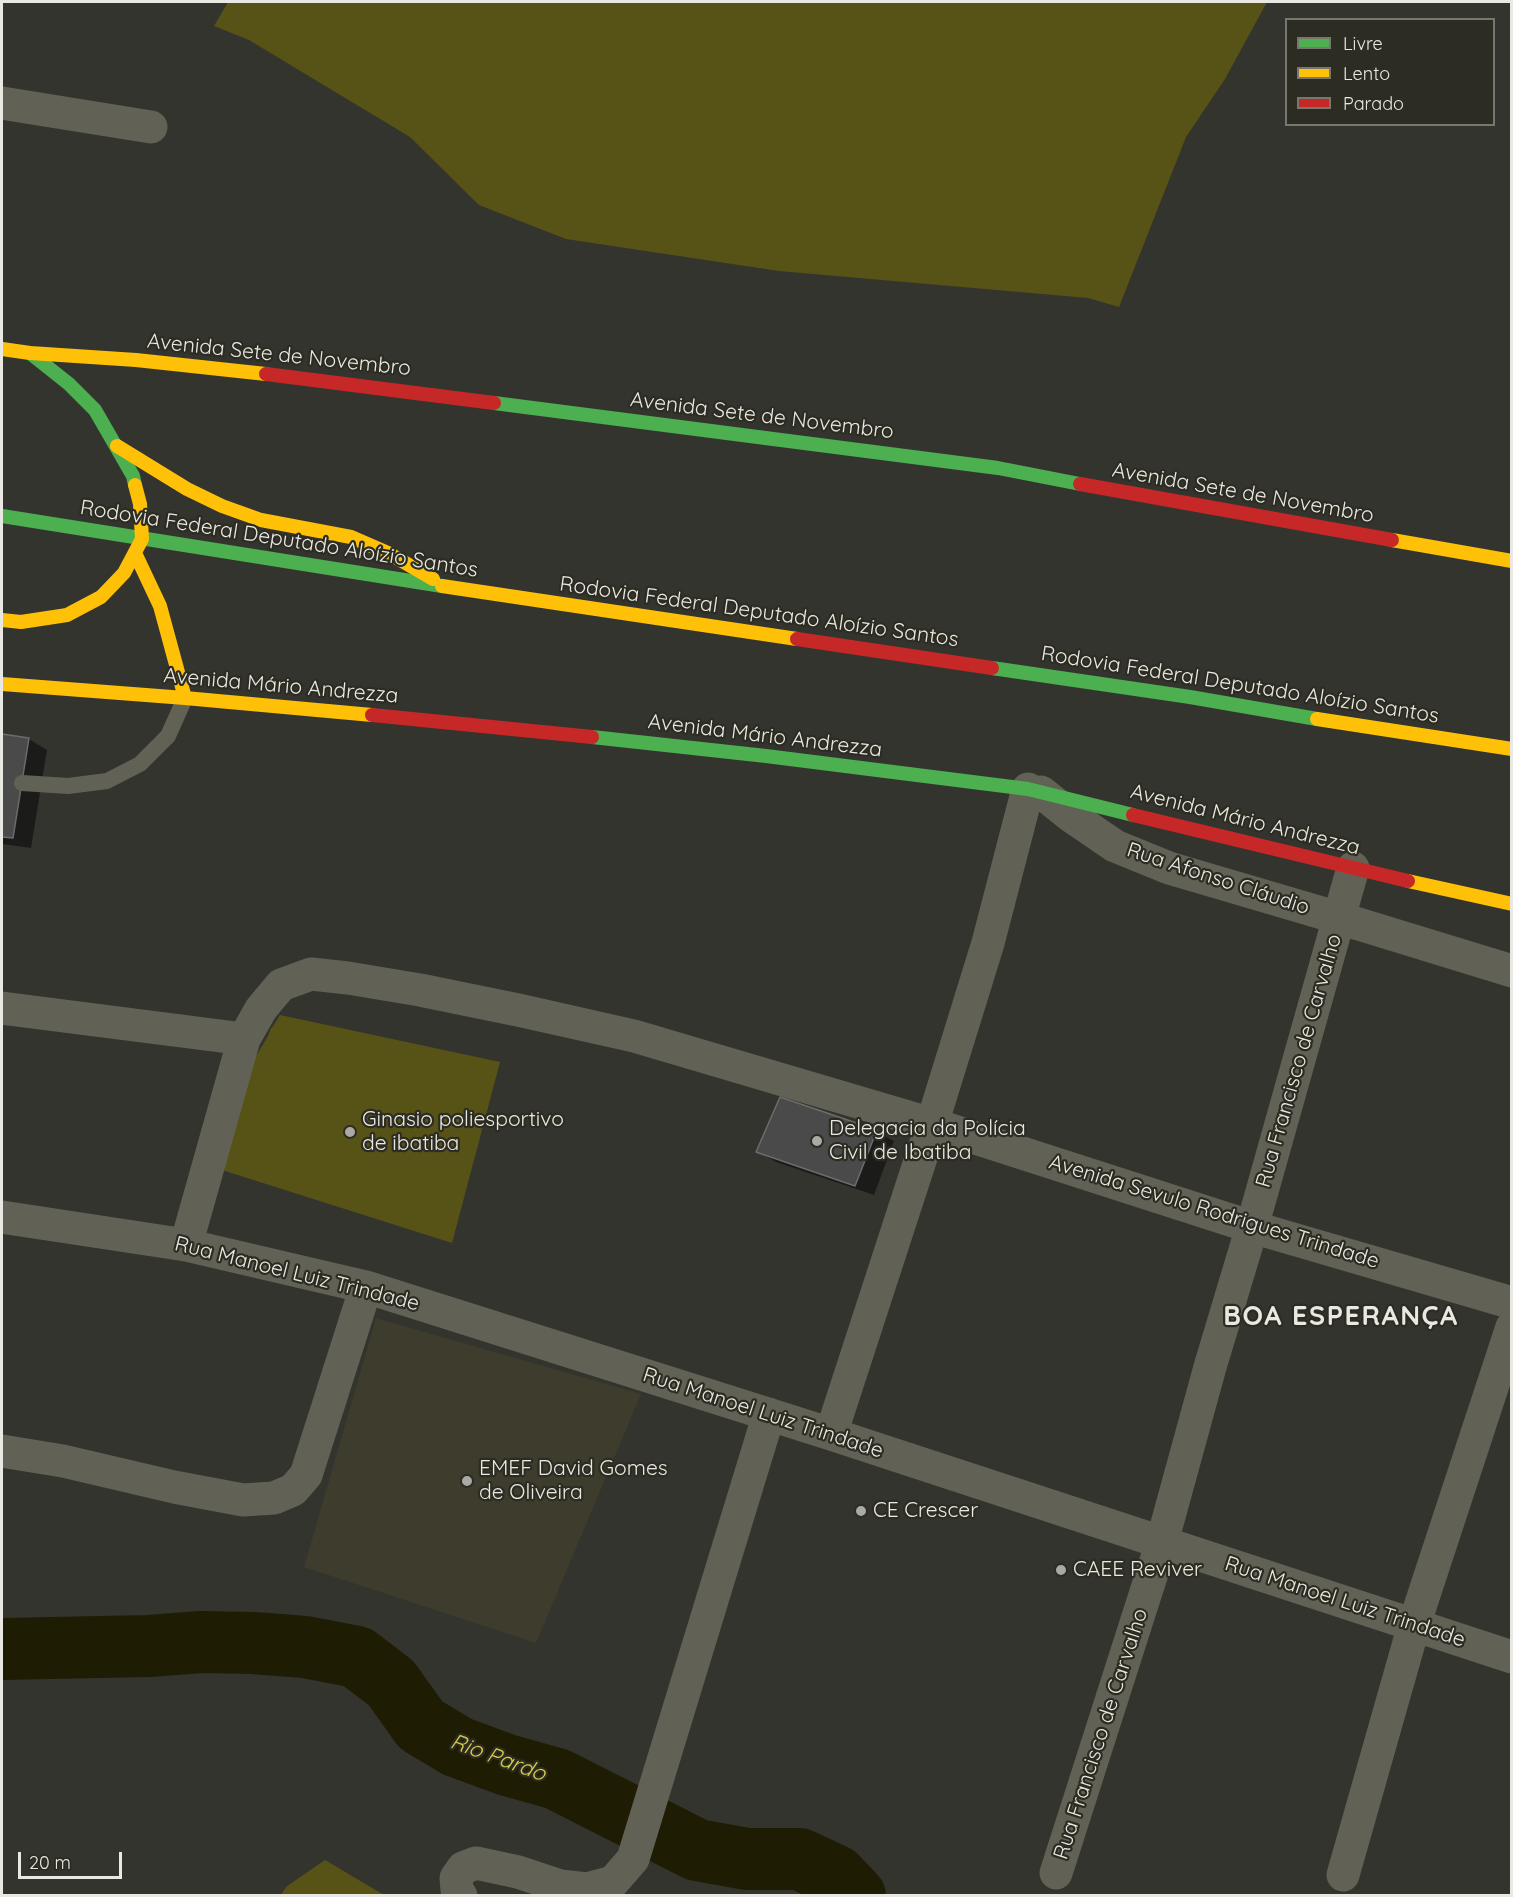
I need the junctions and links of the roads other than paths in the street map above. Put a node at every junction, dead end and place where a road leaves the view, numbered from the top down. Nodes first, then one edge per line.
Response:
1 (2, 103) edge
2 (152, 127) dead end
3 (2, 350) edge
4 (30, 353) junction
5 (117, 446) junction
6 (2, 516) edge
7 (142, 539) junction
8 (135, 553) junction
9 (1512, 561) edge
10 (447, 587) junction
11 (2, 620) edge
12 (2, 684) edge
13 (185, 698) junction
14 (1512, 748) edge
15 (22, 783) dead end
16 (1035, 791) junction
17 (1353, 868) junction
18 (1512, 904) edge
19 (1339, 918) junction
20 (1512, 971) edge
21 (2, 1008) edge
22 (244, 1039) junction
23 (932, 1124) junction
24 (2, 1216) edge
25 (1252, 1227) junction
26 (186, 1245) junction
27 (366, 1287) junction
28 (1512, 1303) edge
29 (1512, 1327) edge
30 (769, 1414) junction
31 (831, 1434) junction
32 (2, 1450) edge
33 (1162, 1542) junction
34 (1414, 1624) junction
35 (1512, 1657) edge
36 (1056, 1874) dead end
37 (1343, 1875) dead end
38 (461, 1896) edge

1 - 2 street
3 - 4 main road, Avenida Sete de Novembro
4 - 5 main road
4 - 9 main road, Avenida Sete de Novembro
5 - 7 main road
5 - 10 main road
6 - 7 main road, Rodovia Federal Deputado Aloízio Santos
7 - 8 main road
7 - 10 main road, Rodovia Federal Deputado Aloízio Santos
8 - 11 main road
8 - 13 main road
10 - 14 main road, Rodovia Federal Deputado Aloízio Santos
12 - 13 main road, Avenida Mário Andrezza
13 - 15 lane
13 - 16 main road, Avenida Mário Andrezza
16 - 17 main road, Avenida Mário Andrezza
16 - 19 street, Rua Afonso Cláudio
16 - 23 street
17 - 18 main road, Avenida Mário Andrezza
17 - 19 street, Rua Francisco de Carvalho
19 - 20 street, Rua Afonso Cláudio
19 - 25 street, Rua Francisco de Carvalho
21 - 22 street
22 - 23 street, Avenida Sevulo Rodrigues Trindade
22 - 26 street, Avenida Sevulo Rodrigues Trindade
23 - 25 street, Avenida Sevulo Rodrigues Trindade
23 - 31 street
24 - 26 street, Rua Manoel Luiz Trindade
25 - 28 street, Avenida Sevulo Rodrigues Trindade
25 - 33 street, Rua Francisco de Carvalho
26 - 27 street, Rua Manoel Luiz Trindade
27 - 30 street, Rua Manoel Luiz Trindade
27 - 32 street
29 - 34 street
30 - 31 street, Rua Manoel Luiz Trindade
30 - 38 street
31 - 33 street, Rua Manoel Luiz Trindade
33 - 34 street, Rua Manoel Luiz Trindade
33 - 36 street, Rua Francisco de Carvalho
34 - 35 street, Rua Manoel Luiz Trindade
34 - 37 street

